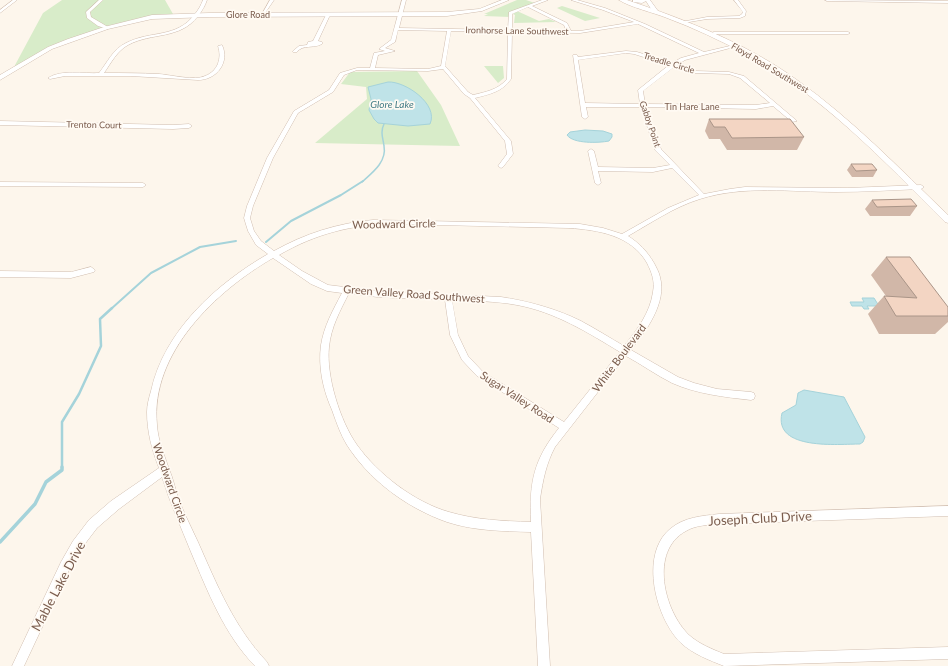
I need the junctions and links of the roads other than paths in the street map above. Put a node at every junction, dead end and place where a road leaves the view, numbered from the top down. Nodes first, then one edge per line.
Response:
1 (15, 0) edge
2 (101, 0) edge
3 (205, 0) edge
4 (272, 0) edge
5 (404, 0) edge
6 (507, 0) edge
7 (546, 0) edge
8 (573, 0) edge
9 (622, 0) edge
10 (647, 0) edge
11 (736, 0) edge
12 (827, 0) edge
13 (633, 1) edge
14 (948, 2) edge
15 (529, 6) junction
16 (654, 9) junction
17 (0, 12) edge
18 (197, 15) junction
19 (262, 15) junction
20 (328, 15) junction
21 (400, 15) junction
22 (673, 15) junction
23 (685, 22) junction
24 (637, 23) junction
25 (106, 28) junction
26 (397, 29) junction
27 (449, 30) junction
28 (510, 30) junction
29 (569, 32) junction
30 (714, 33) junction
31 (848, 33) dead end
32 (220, 46) dead end
33 (732, 46) junction
34 (295, 51) dead end
35 (702, 53) junction
36 (673, 65) junction
37 (444, 67) junction
38 (372, 69) junction
39 (101, 74) junction
40 (0, 78) edge
41 (50, 78) dead end
42 (206, 78) junction
43 (212, 82) dead end
44 (472, 97) junction
45 (775, 104) junction
46 (584, 105) junction
47 (643, 106) junction
48 (585, 117) dead end
49 (794, 121) edge
50 (0, 123) edge
51 (189, 126) dead end
52 (591, 151) dead end
53 (501, 166) dead end
54 (675, 166) junction
55 (595, 169) junction
56 (598, 183) dead end
57 (0, 184) edge
58 (143, 185) dead end
59 (917, 187) junction
60 (703, 196) junction
61 (948, 211) edge
62 (948, 220) edge
63 (623, 236) junction
64 (273, 254) junction
65 (91, 270) dead end
66 (0, 274) edge
67 (348, 291) junction
68 (448, 298) junction
69 (627, 351) junction
70 (751, 396) dead end
71 (565, 427) junction
72 (166, 470) junction
73 (948, 511) edge
74 (536, 527) junction
75 (948, 653) edge
76 (18, 666) edge
77 (263, 666) edge
78 (544, 666) edge

1 - 17 street
2 - 25 street
3 - 18 street
4 - 19 street
5 - 21 street
6 - 21 street, Glore Road
7 - 15 street
8 - 24 street
9 - 16 main road, Floyd Road Southwest
10 - 13 street
10 - 16 street
10 - 22 main road
11 - 23 street
12 - 14 street
13 - 16 main road, Floyd Road Southwest
15 - 28 street
15 - 29 street
16 - 22 main road, Floyd Road Southwest
16 - 23 main road, Floyd Road Southwest
18 - 19 street, Glore Road
18 - 25 street, Glore Road
18 - 39 street
19 - 20 street, Glore Road
20 - 21 street, Glore Road
20 - 34 street
21 - 26 street
22 - 23 main road, Floyd Road Southwest
23 - 30 main road, Floyd Road Southwest
23 - 33 main road, Floyd Road Southwest
24 - 29 street, Ironhorse Lane Southwest
24 - 35 street
25 - 40 street, Glore Road
26 - 27 street, Ironhorse Lane Southwest
26 - 38 street
27 - 28 street, Ironhorse Lane Southwest
27 - 37 street
28 - 29 street, Ironhorse Lane Southwest
28 - 44 street
30 - 31 street
30 - 59 main road, Floyd Road Southwest
32 - 42 street
33 - 35 street, Gabby Point
33 - 59 main road, Floyd Road Southwest
35 - 36 street, Gabby Point
36 - 45 street, Treadle Circle
36 - 46 street, Treadle Circle
36 - 47 street, Gabby Point
37 - 38 street, Green Valley Road Southwest
37 - 44 street
38 - 64 street, Green Valley Road Southwest
39 - 41 street
39 - 42 street
42 - 43 street
44 - 53 street
45 - 47 street, Tin Hare Lane
45 - 49 street, Treadle Circle
46 - 47 street, Tin Hare Lane
46 - 48 street
47 - 54 street, Gabby Point
50 - 51 street, Trenton Court
52 - 55 street
54 - 55 street
54 - 60 street, Gabby Point
55 - 56 street
57 - 58 street
59 - 60 street
59 - 61 main road, Floyd Road Southwest
59 - 62 main road, Floyd Road Southwest
60 - 63 street
63 - 64 street, Woodward Circle
63 - 69 street, White Boulevard
64 - 67 street, Green Valley Road Southwest
64 - 72 street, Woodward Circle
65 - 66 street
67 - 68 street, Green Valley Road Southwest
67 - 74 street
68 - 69 street, Green Valley Road Southwest
68 - 71 street, Sugar Valley Road
69 - 70 street, Green Valley Road Southwest
69 - 71 street, White Boulevard
71 - 74 street, White Boulevard
72 - 76 street, Mable Lake Drive
72 - 77 street, Woodward Circle
73 - 75 street, Joseph Club Drive
74 - 78 street, White Boulevard

